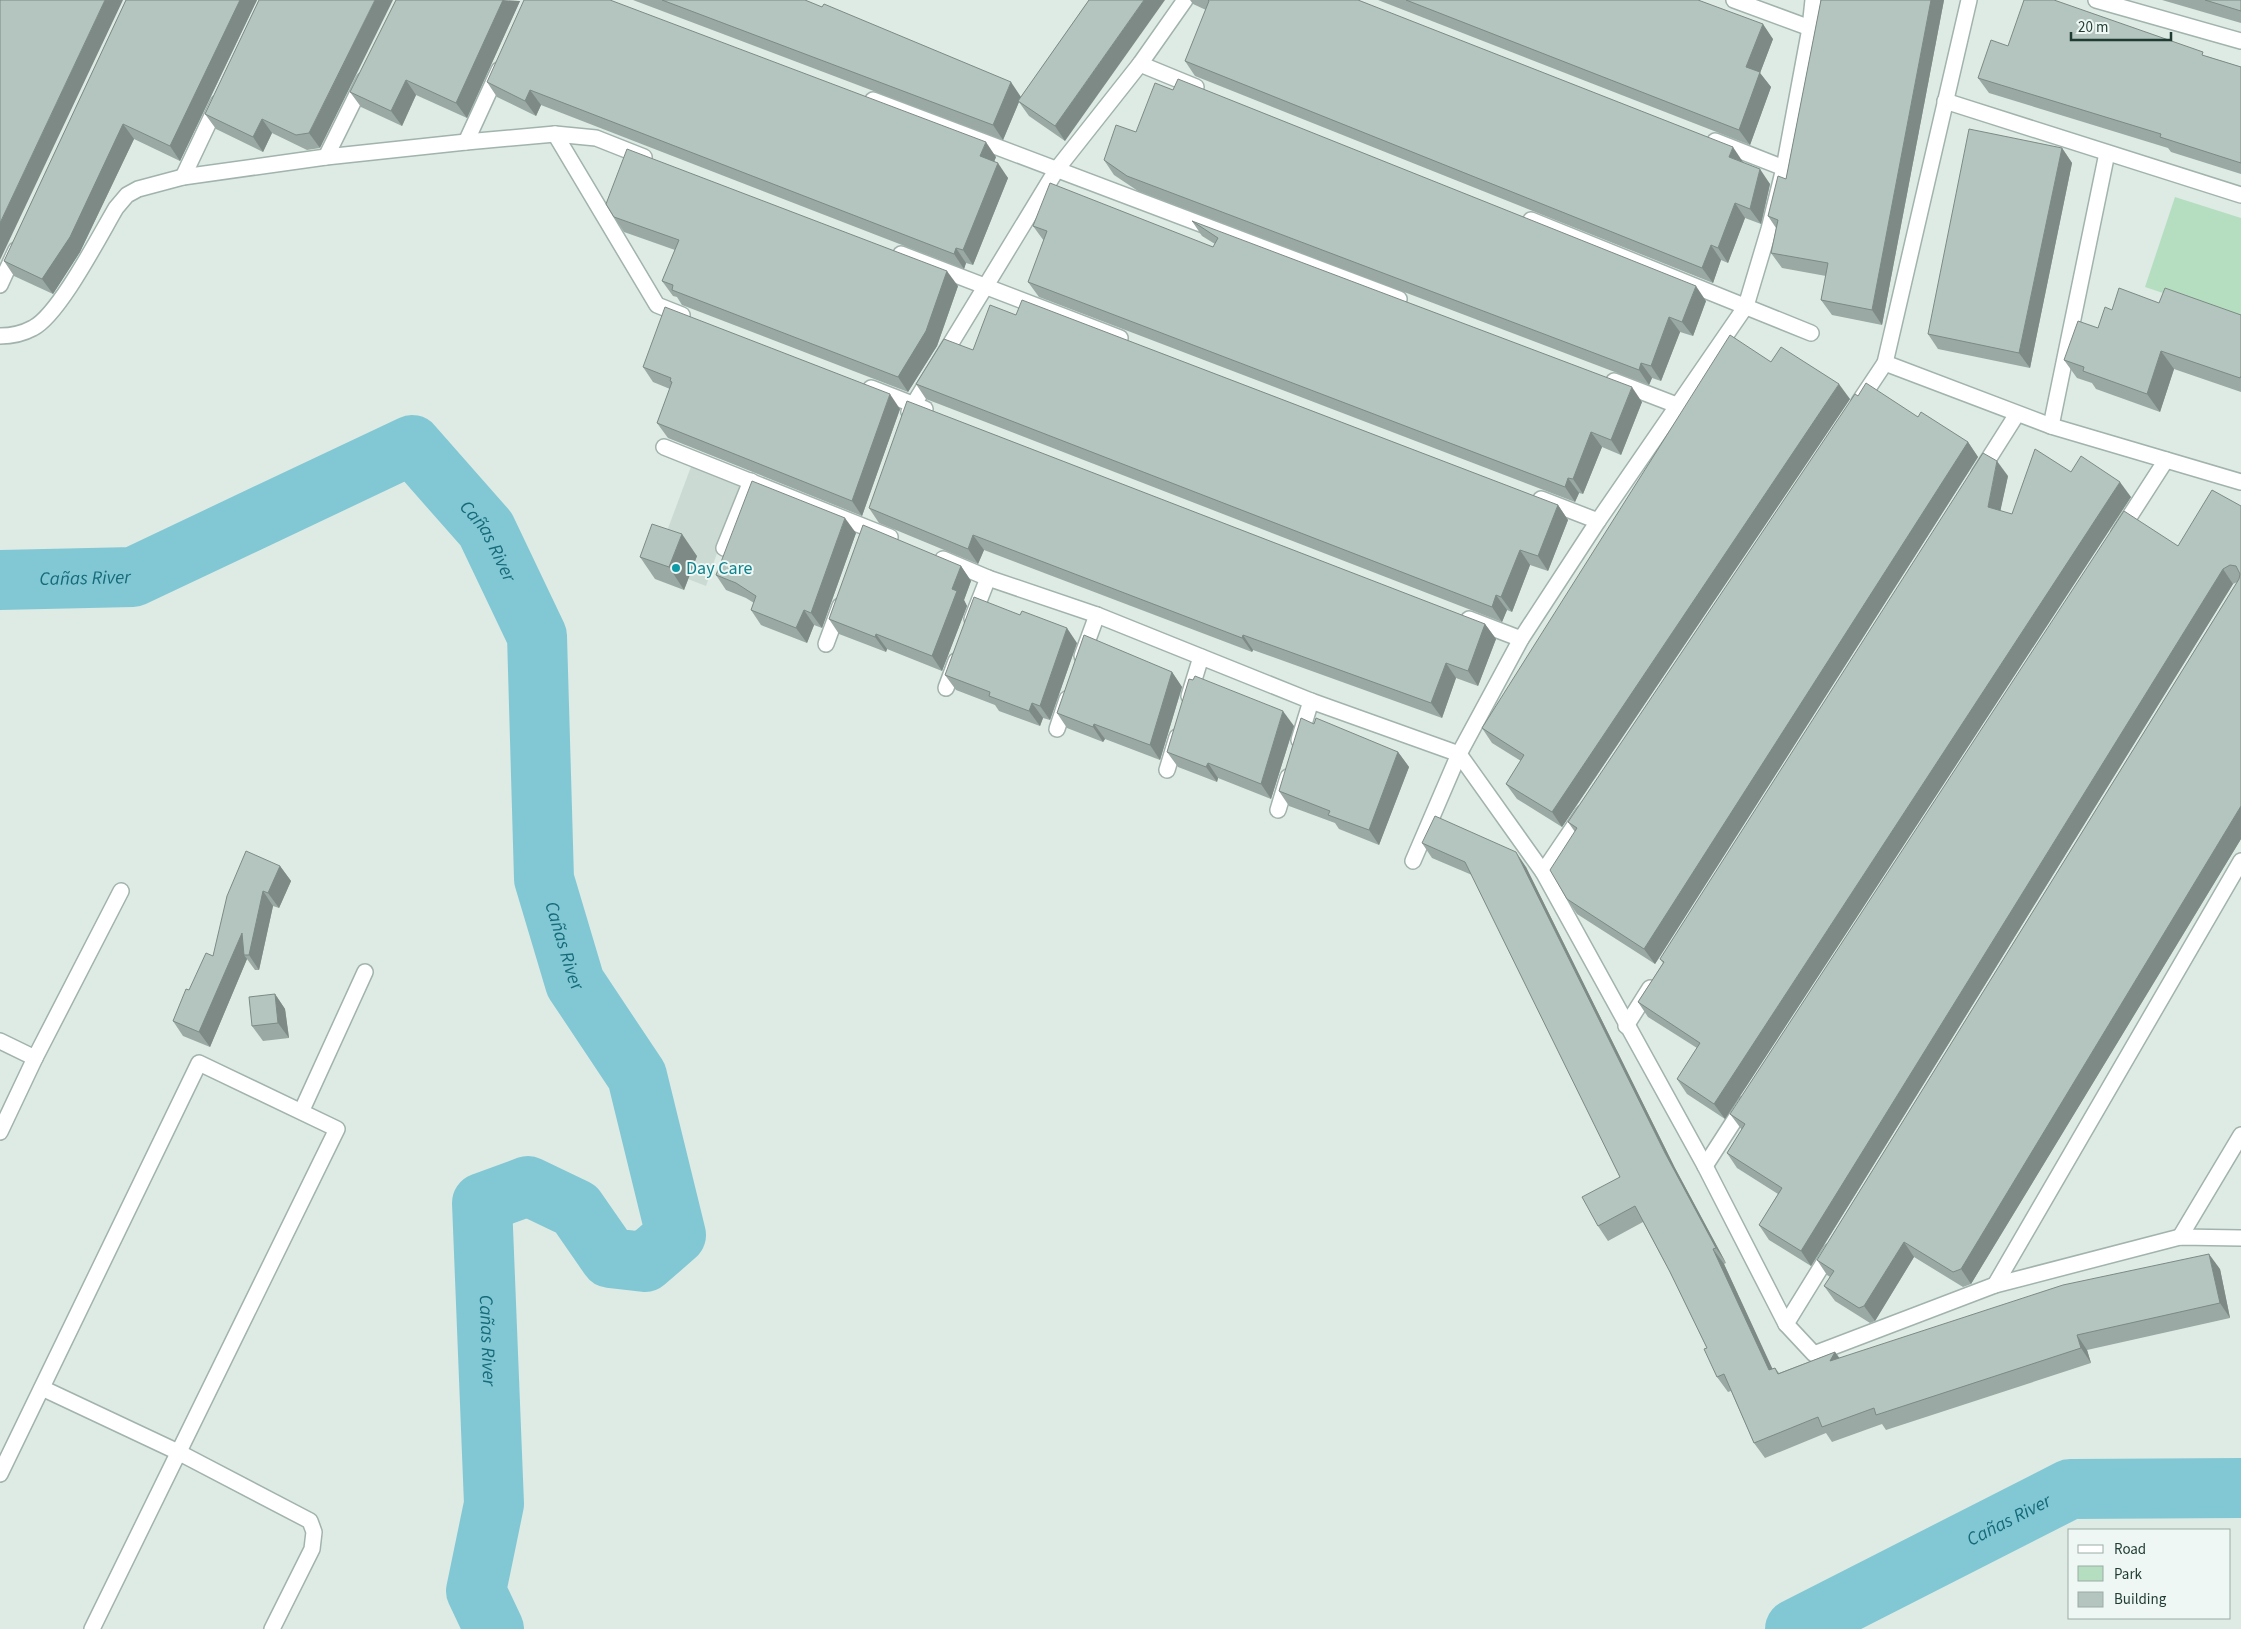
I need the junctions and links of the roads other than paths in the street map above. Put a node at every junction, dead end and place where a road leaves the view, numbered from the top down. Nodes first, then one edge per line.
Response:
1 (1185, 0) edge
2 (1734, 0) edge
3 (1813, 0) edge
4 (1969, 0) edge
5 (2096, 0) edge
6 (1810, 28) junction
7 (2241, 41) edge
8 (506, 53) edge
9 (1140, 64) junction
10 (369, 70) edge
11 (225, 89) edge
12 (855, 93) edge
13 (1213, 94) edge
14 (1945, 101) junction
15 (555, 134) junction
16 (1701, 136) edge
17 (466, 142) junction
18 (2107, 152) junction
19 (326, 157) junction
20 (660, 163) edge
21 (1784, 168) junction
22 (1056, 169) junction
23 (183, 177) junction
24 (2241, 196) edge
25 (1516, 214) edge
26 (21, 240) edge
27 (883, 247) edge
28 (0, 285) edge
29 (985, 285) junction
30 (1410, 303) edge
31 (1746, 306) junction
32 (693, 319) edge
33 (1811, 333) dead end
34 (0, 336) edge
35 (1133, 343) edge
36 (1885, 364) junction
37 (1605, 377) edge
38 (858, 383) edge
39 (912, 404) junction
40 (1679, 406) junction
41 (1852, 413) edge
42 (2017, 414) junction
43 (940, 415) edge
44 (2051, 426) junction
45 (903, 430) edge
46 (664, 447) dead end
47 (2166, 460) junction
48 (751, 481) junction
49 (2241, 482) edge
50 (1969, 490) edge
51 (1524, 493) edge
52 (874, 510) edge
53 (1598, 521) junction
54 (868, 528) junction
55 (905, 543) edge
56 (2111, 544) edge
57 (862, 546) edge
58 (724, 548) edge
59 (932, 555) edge
60 (988, 578) junction
61 (846, 590) edge
62 (1456, 614) edge
63 (1097, 615) junction
64 (967, 633) edge
65 (1521, 639) junction
66 (826, 644) dead end
67 (960, 652) edge
68 (1201, 657) junction
69 (1078, 668) edge
70 (1072, 685) edge
71 (946, 688) edge
72 (1311, 701) junction
73 (1057, 729) edge
74 (1459, 754) junction
75 (1167, 770) edge
76 (1593, 798) edge
77 (1278, 810) dead end
78 (1413, 861) dead end
79 (2241, 861) edge
80 (1543, 872) junction
81 (121, 891) dead end
82 (365, 972) dead end
83 (1658, 975) edge
84 (1626, 1026) junction
85 (0, 1041) edge
86 (35, 1058) junction
87 (1754, 1091) edge
88 (302, 1110) junction
89 (0, 1132) edge
90 (2241, 1135) edge
91 (1705, 1166) junction
92 (2180, 1237) junction
93 (2241, 1238) edge
94 (1839, 1239) edge
95 (1995, 1285) junction
96 (1786, 1324) junction
97 (42, 1388) junction
98 (178, 1452) junction
99 (0, 1474) edge
100 (92, 1629) edge
101 (272, 1629) edge

1 - 9 street
2 - 6 street
3 - 6 street
4 - 14 street
5 - 7 street
6 - 21 street
8 - 17 street
9 - 13 street
9 - 22 street
10 - 19 street
11 - 23 street
12 - 22 street
14 - 18 street
14 - 36 street
15 - 17 street
15 - 20 street
15 - 32 street
16 - 21 street
17 - 19 street
18 - 24 street
18 - 44 street
19 - 23 street
21 - 31 street
22 - 29 street
22 - 30 street
23 - 34 street
25 - 31 street
26 - 28 street
27 - 29 street
29 - 35 street
29 - 39 street
31 - 33 street
31 - 40 street
36 - 41 street
36 - 42 street
37 - 40 street
38 - 39 street
39 - 43 street
39 - 45 street
40 - 53 street
42 - 44 street
42 - 50 street
44 - 47 street
46 - 48 street
47 - 49 street
47 - 56 street
48 - 54 street
48 - 58 street
51 - 53 street
52 - 54 street
53 - 65 street
54 - 55 street
54 - 57 street
59 - 60 street
60 - 63 street
60 - 64 street
61 - 66 street
62 - 65 street
63 - 68 street
63 - 69 street
65 - 74 street
67 - 71 street
68 - 72 street
68 - 75 street
70 - 73 street
72 - 74 street
72 - 77 street
74 - 78 street
74 - 80 street
76 - 80 street
79 - 95 street
80 - 84 street
81 - 86 street
82 - 88 street
83 - 84 street
84 - 91 street
85 - 86 street
86 - 89 street
87 - 91 street
88 - 97 street
88 - 98 street
90 - 92 street
91 - 96 street
92 - 93 street
92 - 95 street
94 - 96 street
95 - 96 street
97 - 98 street
97 - 99 street
98 - 100 street
98 - 101 street

